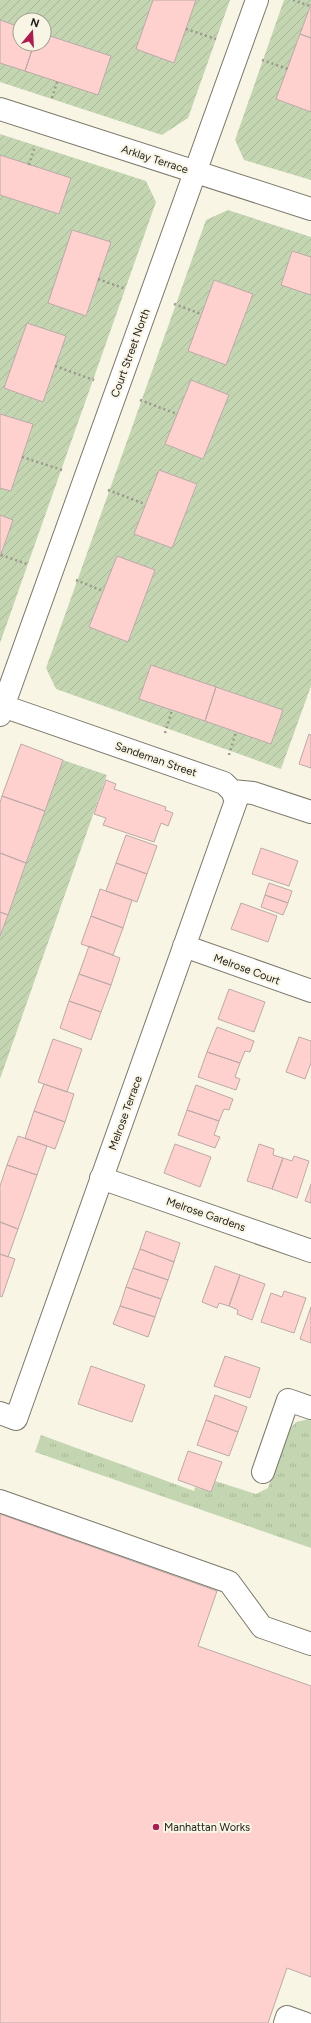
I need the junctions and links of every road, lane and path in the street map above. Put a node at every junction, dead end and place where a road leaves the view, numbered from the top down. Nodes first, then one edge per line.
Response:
1 (257, 0) edge
2 (293, 0) edge
3 (310, 6) edge
4 (186, 29) dead end
5 (220, 41) dead end
6 (258, 58) dead end
7 (288, 69) dead end
8 (57, 82) dead end
9 (50, 104) dead end
10 (0, 109) edge
11 (37, 141) dead end
12 (29, 165) dead end
13 (196, 172) junction
14 (311, 209) edge
15 (98, 279) dead end
16 (130, 290) dead end
17 (170, 303) dead end
18 (201, 314) dead end
19 (55, 366) dead end
20 (98, 381) dead end
21 (137, 399) dead end
22 (177, 414) dead end
23 (22, 457) dead end
24 (66, 471) dead end
25 (105, 489) dead end
26 (145, 504) dead end
27 (1, 555) edge
28 (33, 566) dead end
29 (71, 578) dead end
30 (103, 591) dead end
31 (1, 708) edge
32 (172, 710) dead end
33 (236, 732) dead end
34 (165, 733) dead end
35 (228, 756) dead end
36 (232, 791) junction
37 (311, 812) edge
38 (184, 946) junction
39 (311, 991) edge
40 (102, 1178) junction
41 (311, 1251) edge
42 (311, 1408) edge
43 (0, 1413) edge
44 (263, 1472) dead end
45 (0, 1501) edge
46 (311, 1644) edge
47 (285, 2023) edge
48 (304, 2023) edge

1 - 13 street, Court Street North
2 - 3 path
4 - 5 path
6 - 7 path
8 - 9 path
10 - 13 street, Arklay Terrace
11 - 12 path
13 - 14 street, Arklay Terrace
13 - 31 street, Court Street North
15 - 16 path
17 - 18 path
19 - 20 path
21 - 22 path
23 - 24 path
25 - 26 path
27 - 28 path
29 - 30 path
31 - 36 street, Sandeman Street
32 - 34 path
33 - 35 path
36 - 37 street, Sandeman Street
36 - 38 street, Melrose Terrace
38 - 39 street, Melrose Court
38 - 40 street, Melrose Terrace
40 - 41 street, Melrose Gardens
40 - 43 street, Melrose Terrace
42 - 44 street
45 - 46 street
47 - 48 street

